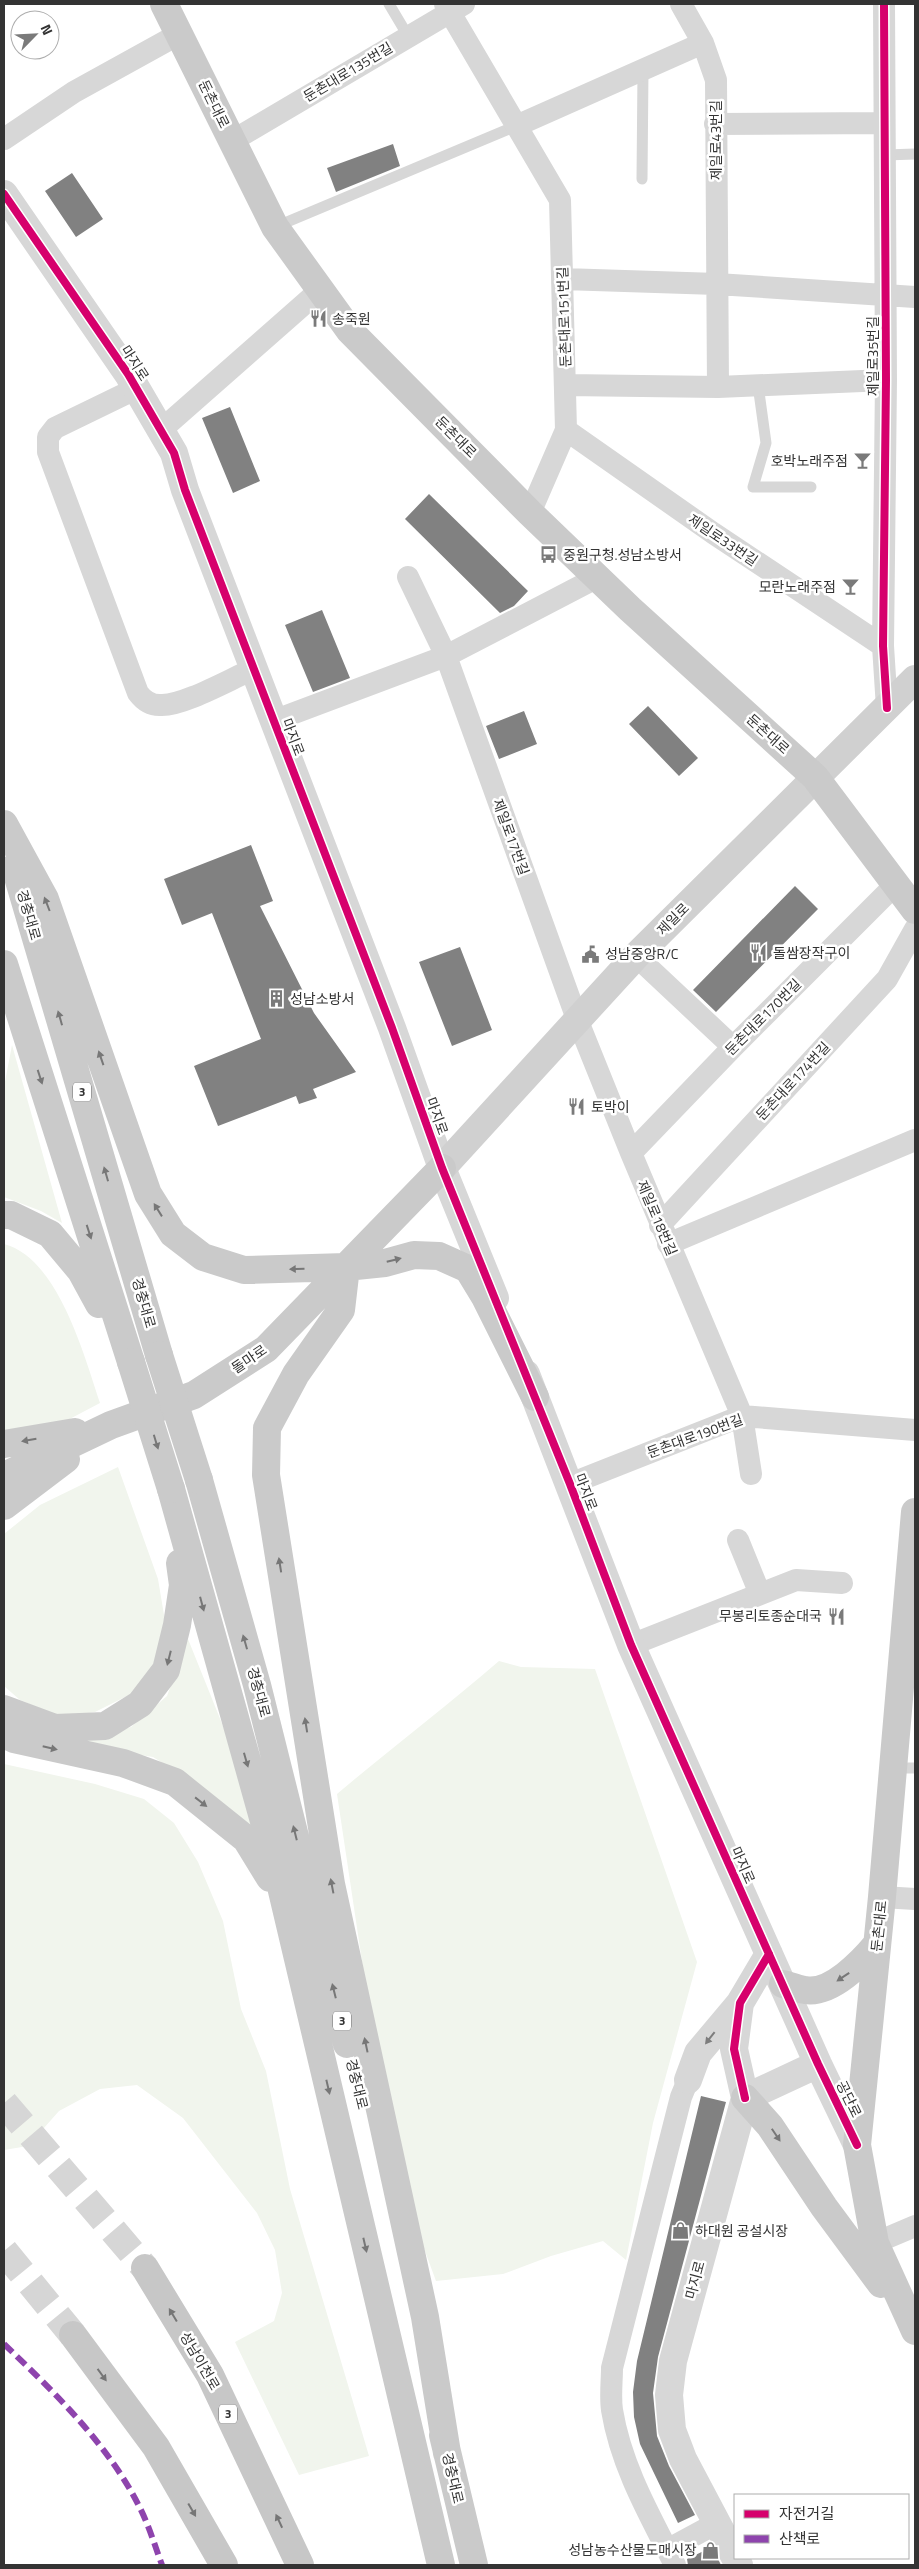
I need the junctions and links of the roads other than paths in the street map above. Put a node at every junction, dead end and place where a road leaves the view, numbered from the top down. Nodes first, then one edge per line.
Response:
1 (164, 4) edge
2 (389, 4) edge
3 (681, 4) edge
4 (884, 4) edge
5 (453, 7) edge
6 (180, 34) junction
7 (408, 36) junction
8 (703, 44) junction
9 (644, 70) junction
10 (884, 122) junction
11 (715, 124) junction
12 (516, 126) junction
13 (4, 140) edge
14 (232, 141) junction
15 (915, 154) edge
16 (885, 155) junction
17 (642, 179) dead end
18 (4, 194) edge
19 (275, 227) junction
20 (563, 278) junction
21 (717, 284) junction
22 (320, 290) junction
23 (886, 295) junction
24 (915, 297) edge
25 (886, 380) junction
26 (566, 385) junction
27 (758, 385) junction
28 (135, 386) junction
29 (718, 386) junction
30 (161, 430) junction
31 (566, 430) junction
32 (811, 487) dead end
33 (530, 513) junction
34 (408, 577) dead end
35 (598, 577) junction
36 (883, 646) junction
37 (446, 656) junction
38 (254, 669) junction
39 (915, 679) edge
40 (887, 708) junction
41 (273, 720) junction
42 (815, 777) junction
43 (4, 824) edge
44 (4, 829) edge
45 (897, 883) junction
46 (915, 910) edge
47 (915, 928) edge
48 (636, 956) junction
49 (4, 964) edge
50 (577, 1019) junction
51 (733, 1047) junction
52 (915, 1140) edge
53 (631, 1153) junction
54 (442, 1168) junction
55 (4, 1214) edge
56 (664, 1235) junction
57 (346, 1267) junction
58 (131, 1362) junction
59 (535, 1397) junction
60 (742, 1416) junction
61 (111, 1426) junction
62 (915, 1430) edge
63 (4, 1444) edge
64 (751, 1474) dead end
65 (4, 1476) edge
66 (570, 1484) junction
67 (170, 1489) junction
68 (4, 1506) edge
69 (915, 1512) edge
70 (738, 1540) dead end
71 (913, 1554) edge
72 (842, 1583) dead end
73 (760, 1594) junction
74 (631, 1645) junction
75 (4, 1709) edge
76 (4, 1734) edge
77 (904, 1768) edge
78 (882, 1897) junction
79 (915, 1899) edge
80 (293, 1939) junction
81 (878, 1944) junction
82 (769, 1954) junction
83 (783, 1984) junction
84 (740, 2003) junction
85 (818, 2064) junction
86 (688, 2080) junction
87 (745, 2098) junction
88 (857, 2145) junction
89 (915, 2226) edge
90 (875, 2243) junction
91 (145, 2268) tunnel mouth
92 (914, 2328) edge
93 (73, 2335) tunnel mouth
94 (448, 2453) junction
95 (717, 2523) junction
96 (734, 2555) edge
97 (671, 2558) edge
98 (224, 2565) edge
99 (300, 2565) edge
100 (441, 2565) edge
101 (474, 2565) edge

1 - 6 main road, 둔촌대로
2 - 7 lane
3 - 8 street, 제일로43번길
4 - 10 street, 제일로35번길
5 - 7 street, 둔촌대로135번길
5 - 12 street, 둔촌대로151번길
6 - 13 street
6 - 14 main road, 둔촌대로
7 - 14 street, 둔촌대로135번길
8 - 9 street
8 - 11 street, 제일로43번길
9 - 12 street
9 - 17 lane
10 - 11 street
10 - 16 street, 제일로35번길
11 - 21 street, 제일로43번길
12 - 19 lane
12 - 20 street, 둔촌대로151번길
14 - 19 main road, 둔촌대로
15 - 16 lane
16 - 23 street, 제일로35번길
18 - 28 street, 마지로
19 - 22 main road, 둔촌대로
20 - 21 street
20 - 26 street, 둔촌대로151번길
21 - 23 street
21 - 29 street, 제일로43번길
22 - 30 street
22 - 33 main road, 둔촌대로
23 - 24 street
23 - 25 street, 제일로35번길
25 - 27 street, 제일로35번길
25 - 36 street, 제일로35번길
26 - 29 street, 제일로35번길
26 - 31 street, 둔촌대로151번길
27 - 29 street, 제일로35번길
27 - 32 lane
28 - 30 street, 마지로
28 - 38 street
30 - 38 street, 마지로
31 - 33 street, 둔촌대로151번길
31 - 36 street, 제일로33번길
33 - 35 main road, 둔촌대로
34 - 37 street, 제일로17번길
35 - 37 street
35 - 42 main road, 둔촌대로
36 - 40 street, 제일로35번길
37 - 41 street
37 - 50 street, 제일로17번길
38 - 41 street, 마지로
39 - 40 main road, 제일로
40 - 42 main road, 제일로
41 - 54 street, 마지로
42 - 45 main road, 둔촌대로
42 - 48 main road, 제일로
57 -> 43 main road
94 -> 44 main road, 경충대로 / 3, bridge
45 - 46 main road, 둔촌대로
45 - 51 street, 둔촌대로170번길
47 - 56 street, 둔촌대로174번길
48 - 50 main road, 제일로
48 - 51 street
49 -> 58 main road, 경충대로 / 3
50 - 53 street, 제일로18번길
50 - 54 main road, 제일로
51 - 53 street, 둔촌대로170번길
52 - 56 street
53 - 56 street, 제일로18번길
54 - 57 main road, 돌마로
54 - 59 street, 마지로
55 - 58 main road
56 - 60 street, 제일로18번길
57 -> 59 main road
57 - 61 main road, 돌마로
94 -> 57 main road
58 -> 67 main road, 경충대로 / 3, bridge
59 - 66 street, 마지로
60 - 62 street, 둔촌대로190번길
60 - 64 street, 제일로18번길
60 - 66 street, 둔촌대로190번길
61 -> 63 main road
61 - 65 main road, 돌마로
61 - 68 main road
66 - 74 street, 마지로
67 -> 75 main road
67 -> 80 main road, 경충대로 / 3
69 - 71 main road, 둔촌대로
70 - 73 street
71 - 77 main road, 둔촌대로
72 - 73 street
73 - 74 street
74 - 82 street, 마지로
76 -> 80 main road
77 - 78 main road, 둔촌대로
78 - 79 street
78 - 81 main road, 둔촌대로
80 -> 100 main road, 경충대로 / 3
81 -> 83 main road
81 - 88 main road, 둔촌대로
82 - 83 street, 마지로
82 - 84 street
83 - 85 street, 마지로
84 -> 86 street
84 - 87 street
85 - 87 street
85 - 88 street, 공단로
86 - 87 street
86 - 97 street
87 -> 92 main road
87 - 95 street, 마지로
88 - 90 main road, 둔촌대로
89 - 90 street
90 - 92 main road, 둔촌대로
99 -> 91 highway, 성남이천로 / 3
93 -> 98 highway
94 - 101 main road, 경충대로 / 3
95 - 96 street, 마지로
95 - 97 street

